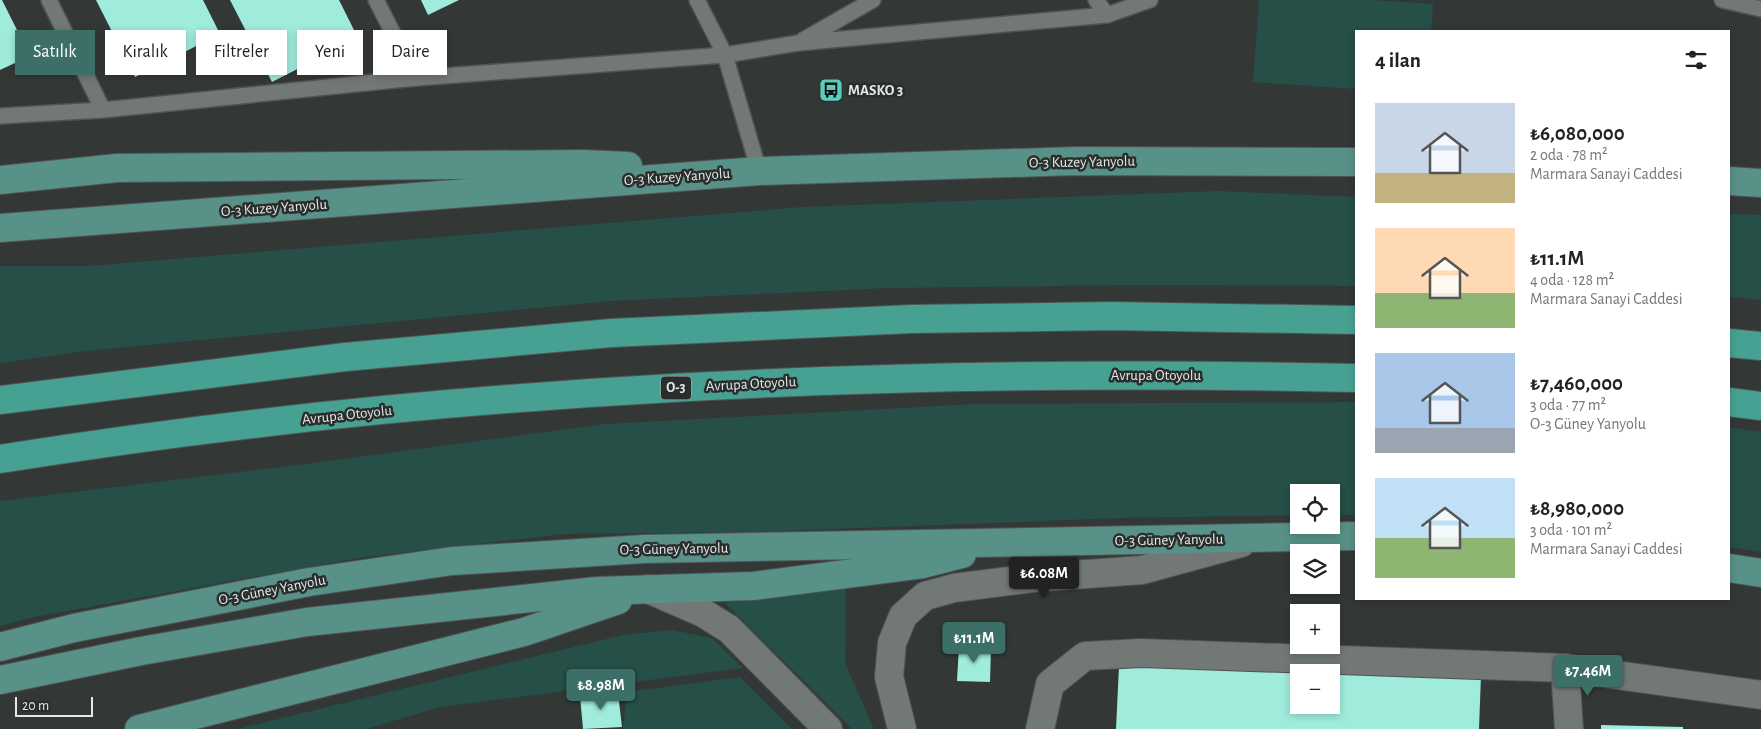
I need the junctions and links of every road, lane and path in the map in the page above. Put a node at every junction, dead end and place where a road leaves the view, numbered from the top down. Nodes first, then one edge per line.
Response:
1 (49, 0) edge
2 (376, 0) edge
3 (698, 0) edge
4 (873, 0) edge
5 (1096, 0) edge
6 (1150, 0) edge
7 (1722, 0) edge
8 (1761, 9) edge
9 (1107, 15) junction
10 (798, 43) junction
11 (725, 55) junction
12 (416, 78) junction
13 (104, 110) junction
14 (0, 116) edge
15 (1355, 162) edge
16 (759, 171) junction
17 (0, 180) edge
18 (1730, 181) edge
19 (1761, 183) edge
20 (0, 228) edge
21 (1355, 320) edge
22 (1730, 343) edge
23 (1761, 346) edge
24 (1355, 378) edge
25 (0, 400) edge
26 (1730, 402) edge
27 (1761, 406) edge
28 (0, 459) edge
29 (1355, 536) edge
30 (1257, 538) junction
31 (1000, 543) junction
32 (1730, 568) edge
33 (1761, 573) edge
34 (648, 589) junction
35 (0, 648) edge
36 (1565, 668) junction
37 (0, 680) edge
38 (1761, 695) edge
39 (139, 729) edge
40 (828, 729) edge
41 (902, 729) edge
42 (1040, 729) edge
43 (1569, 729) edge

1 - 13 lane
2 - 12 lane
3 - 11 lane
4 - 10 lane
5 - 9 lane
6 - 9 lane
7 - 8 lane
9 - 10 lane
10 - 11 lane
11 - 12 lane
11 - 16 lane
12 - 13 lane
13 - 14 lane
15 - 16 main road, O-3 Kuzey Yanyolu
16 - 17 main road
16 - 20 main road, O-3 Kuzey Yanyolu
18 - 19 main road
21 - 25 highway
22 - 23 highway
24 - 28 highway, Avrupa Otoyolu / O-3
26 - 27 highway
29 - 30 main road, O-3 Güney Yanyolu
30 - 31 main road, O-3 Güney Yanyolu
30 - 41 street
31 - 34 main road
31 - 35 main road, O-3 Güney Yanyolu
32 - 33 main road
34 - 37 main road
34 - 39 main road
34 - 40 street
36 - 38 street
36 - 42 street
36 - 43 street

